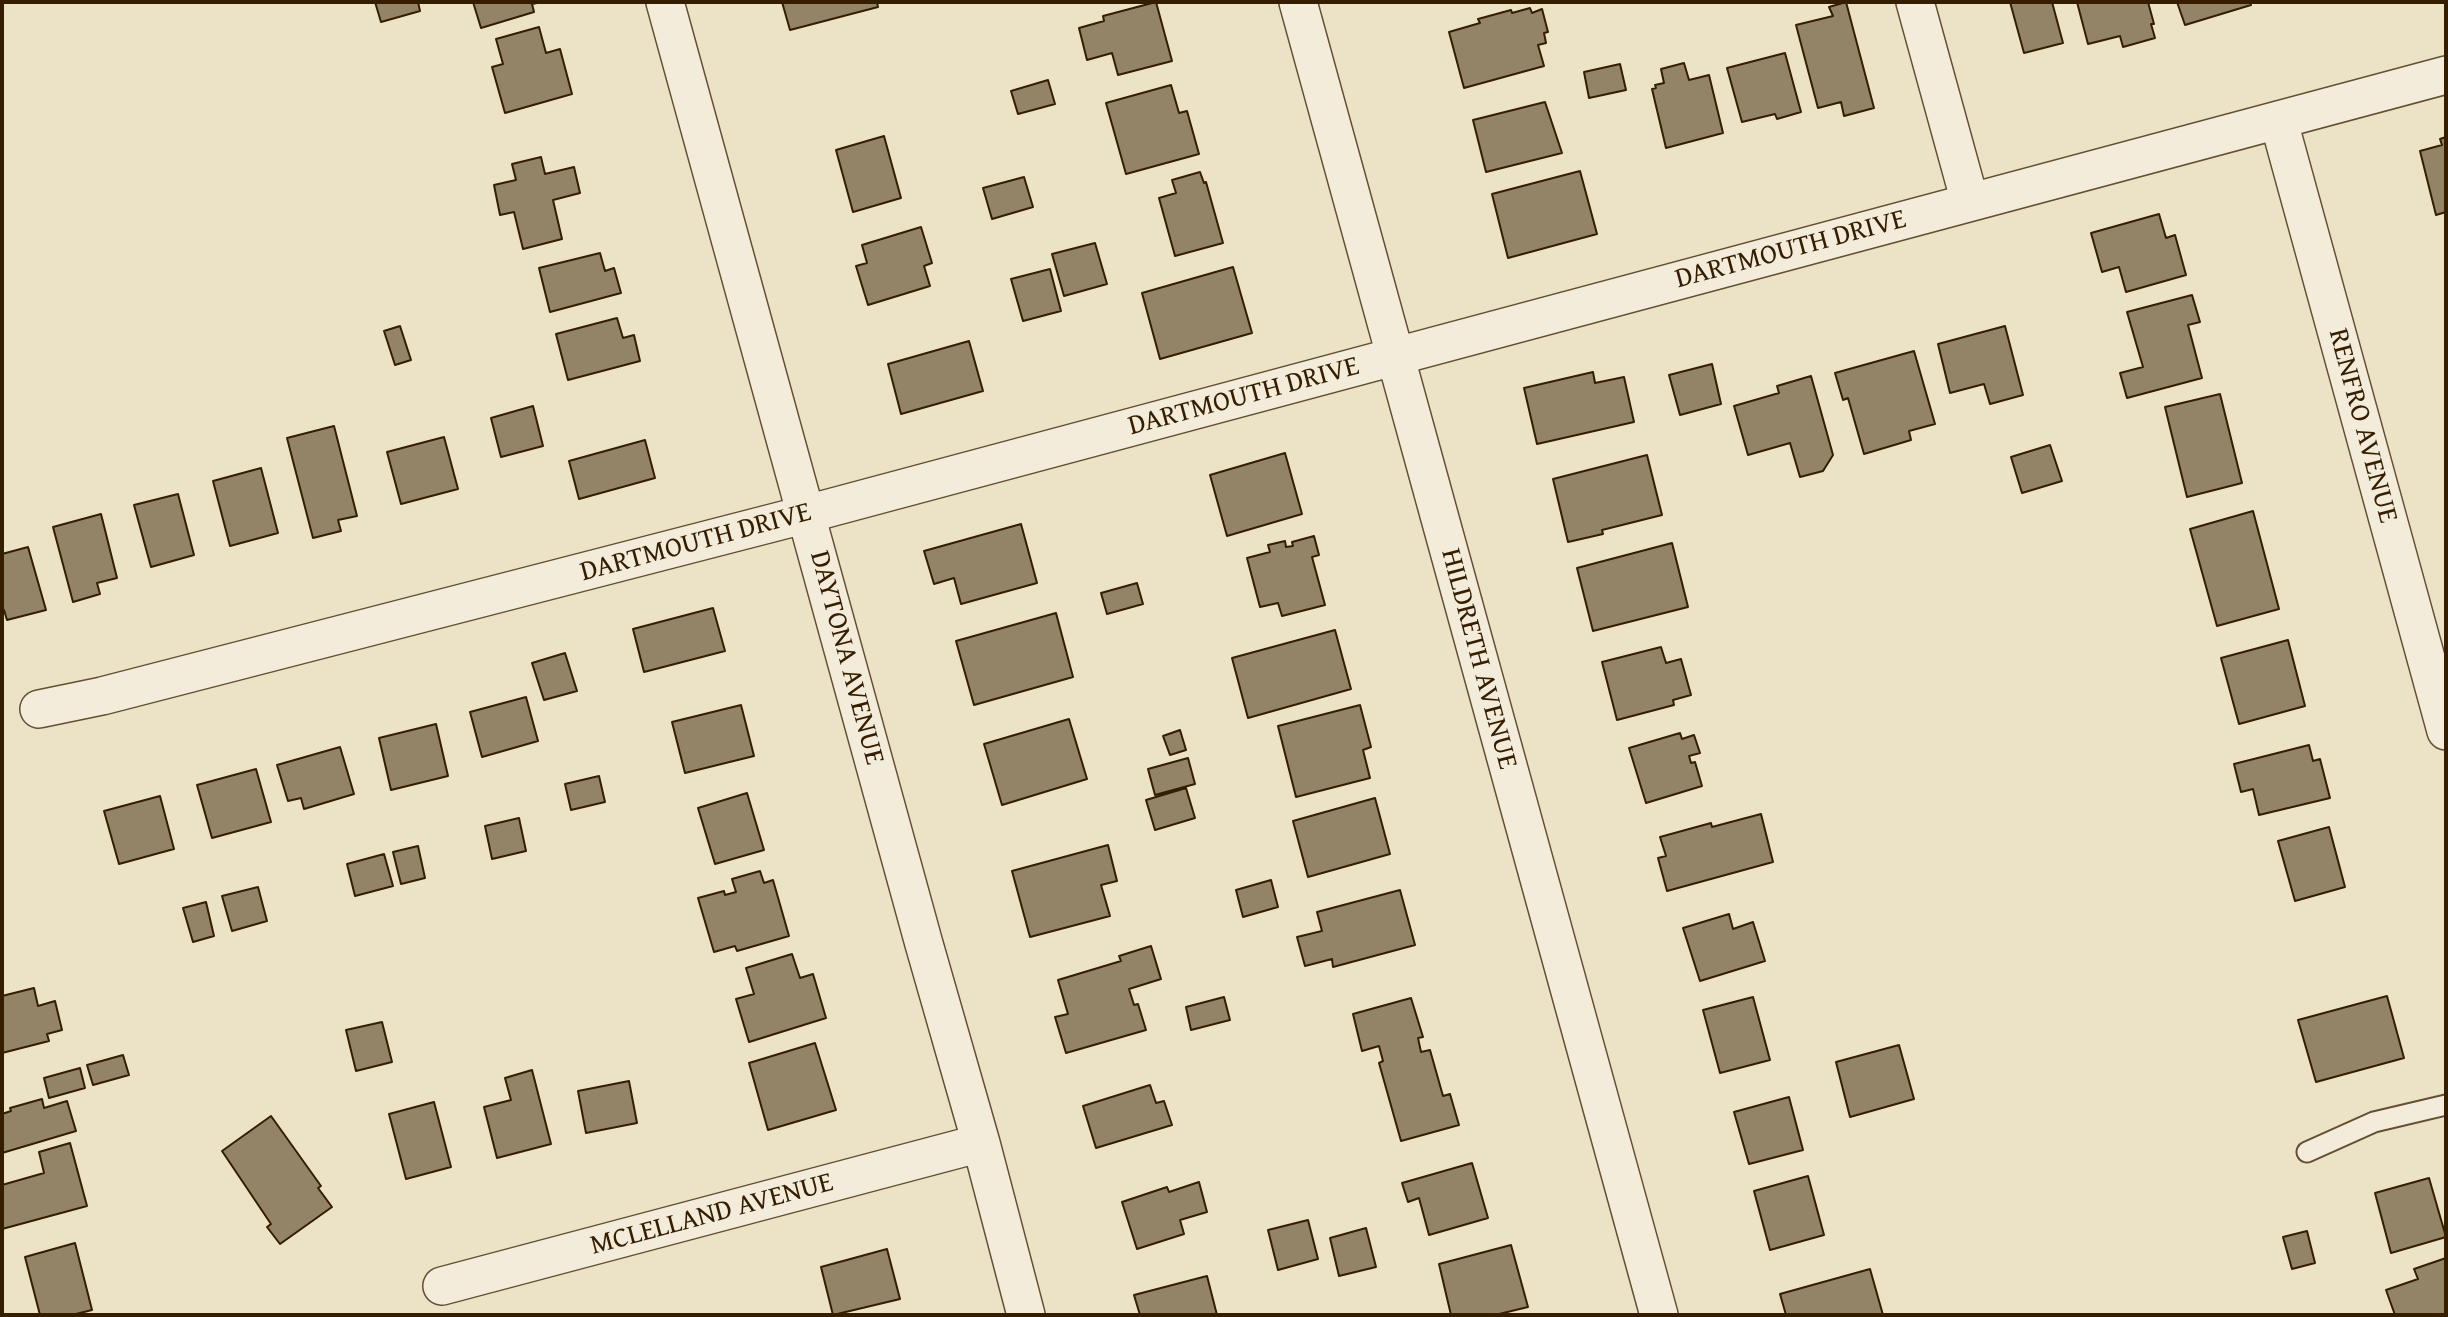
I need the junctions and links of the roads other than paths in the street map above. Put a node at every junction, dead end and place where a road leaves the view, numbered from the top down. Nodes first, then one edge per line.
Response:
1 (665, 2) edge
2 (1298, 2) edge
3 (1915, 2) edge
4 (2446, 75) edge
5 (2279, 122) junction
6 (1969, 202) junction
7 (1395, 356) junction
8 (807, 514) junction
9 (39, 709) dead end
10 (2446, 731) edge
11 (2446, 1105) edge
12 (981, 1143) junction
13 (2306, 1152) dead end
14 (442, 1286) dead end
15 (1026, 1315) edge
16 (1659, 1315) edge

1 - 8 street, DAYTONA AVENUE
2 - 7 street, HILDRETH AVENUE
3 - 6 street
4 - 5 street, DARTMOUTH DRIVE
5 - 6 street, DARTMOUTH DRIVE
5 - 10 street, RENFRO AVENUE
6 - 7 street, DARTMOUTH DRIVE
7 - 8 street, DARTMOUTH DRIVE
7 - 16 street, HILDRETH AVENUE
8 - 9 street, DARTMOUTH DRIVE
8 - 12 street, DAYTONA AVENUE
11 - 13 lane
12 - 14 street, MCLELLAND AVENUE
12 - 15 street, DAYTONA AVENUE

